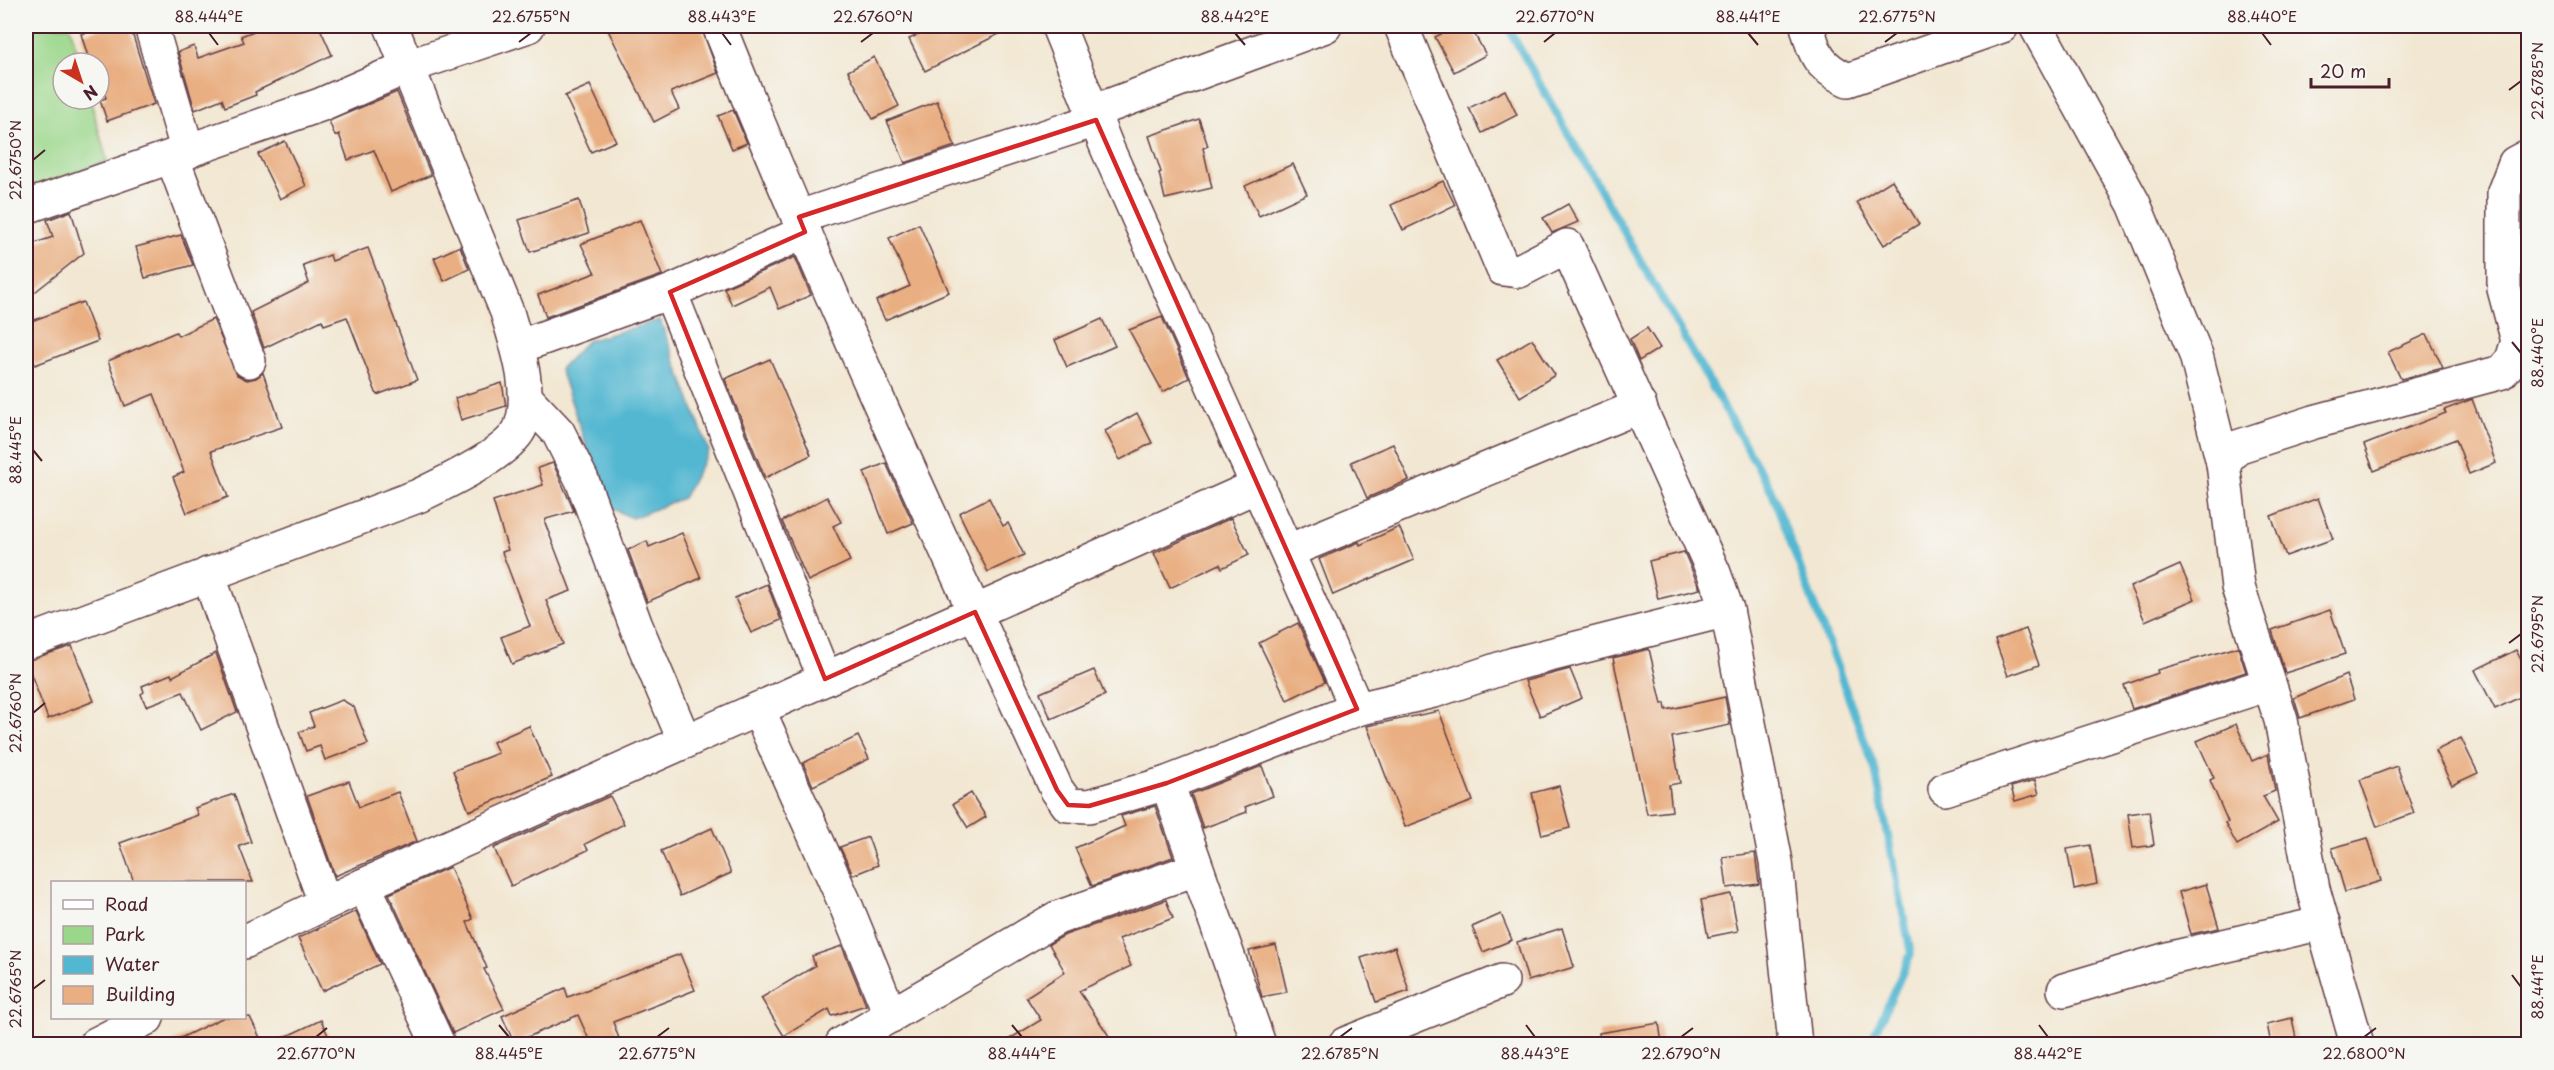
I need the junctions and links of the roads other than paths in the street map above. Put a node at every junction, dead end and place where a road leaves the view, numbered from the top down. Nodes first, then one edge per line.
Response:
1 (152, 26) edge
2 (392, 26) edge
3 (528, 26) edge
4 (719, 26) edge
5 (1058, 26) edge
6 (1325, 26) edge
7 (1401, 26) edge
8 (1807, 26) edge
9 (2002, 26) edge
10 (2036, 26) edge
11 (407, 67) junction
12 (1094, 116) junction
13 (180, 154) junction
14 (2529, 156) edge
15 (26, 207) edge
16 (802, 224) junction
17 (669, 292) junction
18 (2523, 341) edge
19 (518, 347) junction
20 (249, 362) dead end
21 (525, 398) junction
22 (1640, 406) junction
23 (2223, 463) junction
24 (1258, 485) junction
25 (1288, 550) junction
26 (208, 574) junction
27 (1726, 610) junction
28 (975, 612) junction
29 (26, 643) edge
30 (825, 679) junction
31 (2269, 684) junction
32 (758, 709) junction
33 (1357, 709) junction
34 (685, 742) junction
35 (1167, 783) junction
36 (1945, 789) dead end
37 (1196, 869) junction
38 (364, 885) junction
39 (325, 903) junction
40 (2323, 923) junction
41 (246, 941) edge
42 (1502, 981) dead end
43 (2064, 990) dead end
44 (891, 1016) junction
45 (143, 1019) edge
46 (96, 1044) edge
47 (438, 1044) edge
48 (842, 1044) edge
49 (1259, 1044) edge
50 (1345, 1044) edge
51 (1795, 1044) edge
52 (2357, 1044) edge

1 - 13 street
2 - 11 street
3 - 11 street
4 - 16 street
5 - 12 street
6 - 12 street
7 - 22 street
8 - 9 street
10 - 23 street
11 - 13 street
11 - 19 street
12 - 16 street
12 - 24 street
13 - 15 street
13 - 20 street
14 - 18 street
16 - 17 street
16 - 28 street
17 - 19 street
17 - 30 street
18 - 23 street
19 - 21 street
21 - 26 street
21 - 34 street
22 - 25 street
22 - 27 street
23 - 31 street
24 - 25 street
24 - 28 street
25 - 33 street
26 - 29 street
26 - 39 street
27 - 33 street
27 - 51 street
28 - 30 street
28 - 35 street
30 - 32 street
31 - 36 street
31 - 40 street
32 - 34 street
32 - 44 street
33 - 35 street
34 - 38 street
35 - 37 street
37 - 44 street
37 - 49 street
38 - 39 street
38 - 47 street
39 - 41 street
40 - 43 street
40 - 52 street
42 - 50 street
44 - 48 street
45 - 46 street

